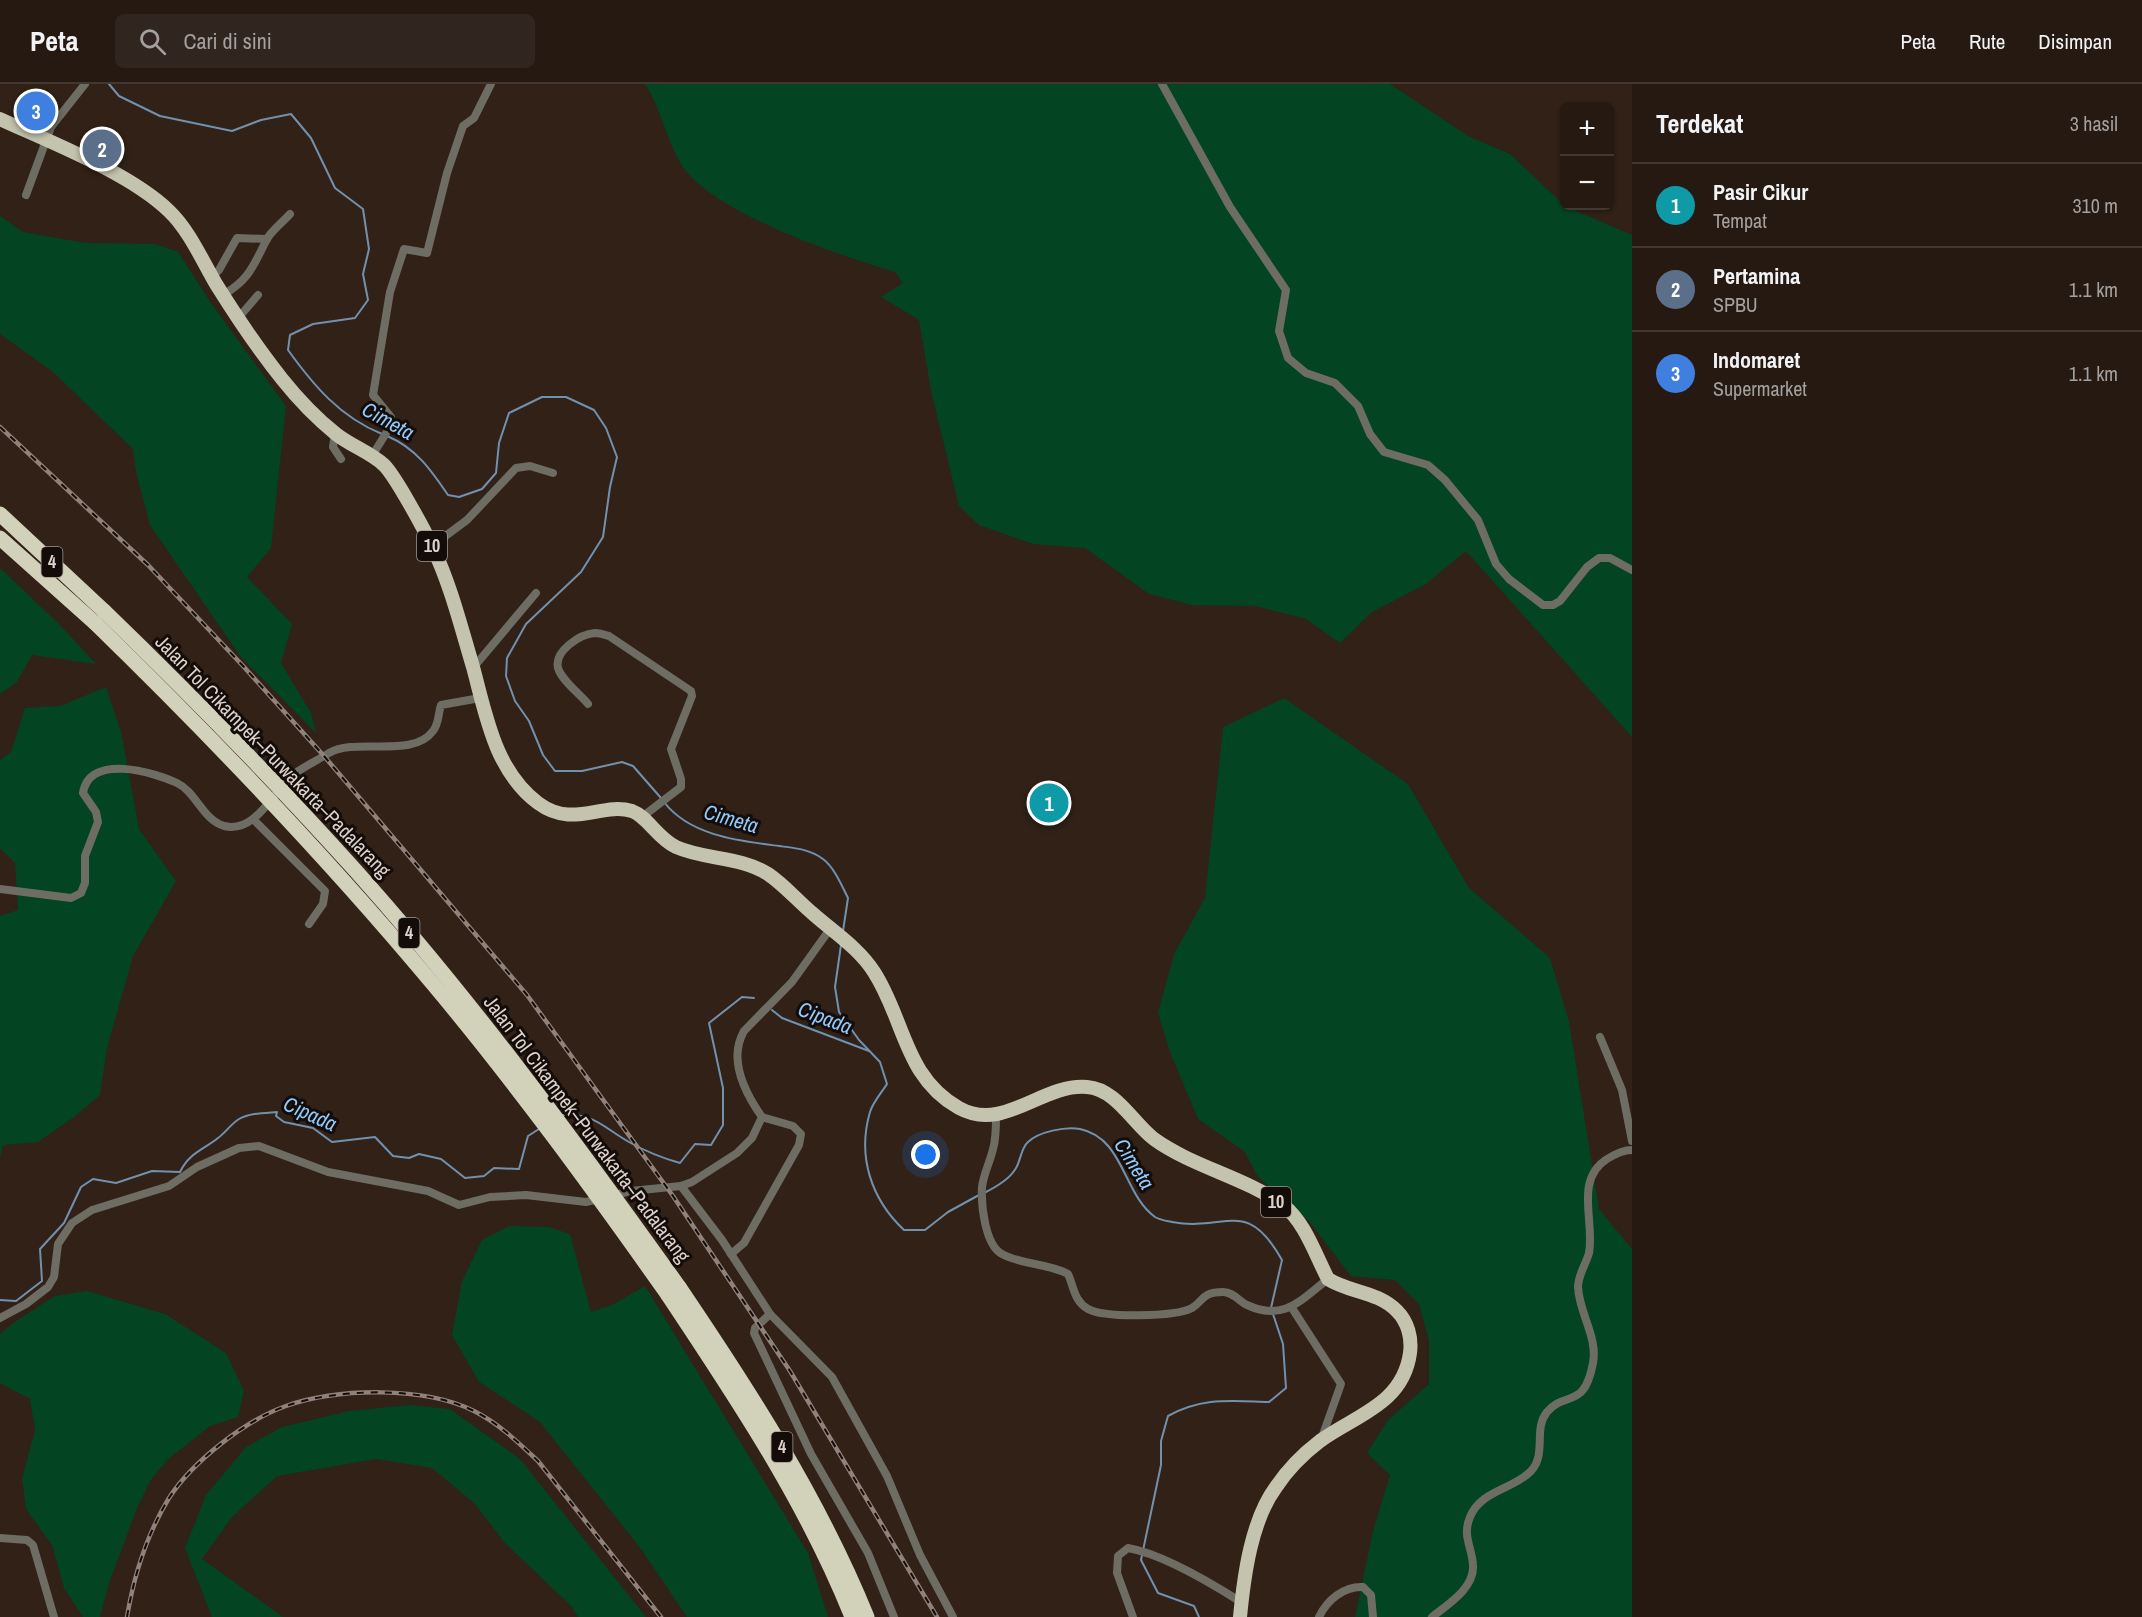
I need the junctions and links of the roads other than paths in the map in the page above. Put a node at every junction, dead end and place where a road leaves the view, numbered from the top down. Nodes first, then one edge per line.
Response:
1 (85, 84) edge
2 (491, 84) edge
3 (1162, 84) edge
4 (0, 119) edge
5 (46, 140) junction
6 (26, 195) dead end
7 (290, 214) dead end
8 (267, 239) junction
9 (212, 277) junction
10 (223, 295) junction
11 (258, 295) dead end
12 (239, 317) junction
13 (335, 434) junction
14 (372, 456) junction
15 (341, 459) dead end
16 (553, 473) dead end
17 (0, 514) edge
18 (0, 537) edge
19 (432, 546) junction
20 (1632, 570) edge
21 (536, 593) dead end
22 (99, 617) junction
23 (473, 668) junction
24 (480, 698) junction
25 (588, 704) dead end
26 (648, 813) junction
27 (253, 819) junction
28 (0, 889) edge
29 (309, 924) dead end
30 (833, 932) junction
31 (1600, 1037) dead end
32 (996, 1115) junction
33 (762, 1117) junction
34 (1632, 1141) edge
35 (1632, 1150) edge
36 (681, 1186) junction
37 (731, 1254) junction
38 (1328, 1279) junction
39 (673, 1291) junction
40 (1292, 1308) junction
41 (770, 1314) junction
42 (0, 1318) edge
43 (1321, 1440) junction
44 (0, 1538) edge
45 (1241, 1602) junction
46 (54, 1617) edge
47 (852, 1617) edge
48 (867, 1617) edge
49 (894, 1617) edge
50 (953, 1617) edge
51 (1133, 1617) edge
52 (1240, 1617) edge
53 (1319, 1617) edge
54 (1373, 1617) edge
55 (1432, 1617) edge

1 - 5 street
2 - 14 street
3 - 20 street
4 - 5 highway, 10
5 - 6 street
5 - 9 highway, 10
7 - 8 street
8 - 9 street
8 - 10 street
9 - 10 highway, 10
10 - 12 highway, 10
11 - 12 street
12 - 13 highway, 10
13 - 14 highway, 10
13 - 15 street
14 - 19 highway, 10
16 - 19 street
17 - 22 highway, Jalan Tol Cikampek–Purwakarta–Padalarang / 4
18 - 22 highway, Jalan Tol Cikampek–Purwakarta–Padalarang / 4
19 - 23 highway, 10
21 - 23 street
22 - 39 highway, Jalan Tol Cikampek–Purwakarta–Padalarang / 4, bridge
23 - 24 highway, 10
24 - 26 highway, 10
24 - 27 street
25 - 26 street
26 - 30 highway, 10
27 - 28 street
27 - 29 street
30 - 32 highway, 10
30 - 33 street
31 - 34 street
32 - 38 highway, 10
32 - 40 street
33 - 36 street
33 - 37 street
35 - 55 street
36 - 37 street
36 - 42 street
37 - 41 street
38 - 40 street
38 - 43 highway
39 - 47 highway, Jalan Tol Cikampek–Purwakarta–Padalarang / 4
39 - 48 highway, Jalan Tol Cikampek–Purwakarta–Padalarang / 4
40 - 43 street
41 - 49 street
41 - 50 street
43 - 45 highway
44 - 46 street
45 - 51 street
45 - 52 highway
53 - 54 street

